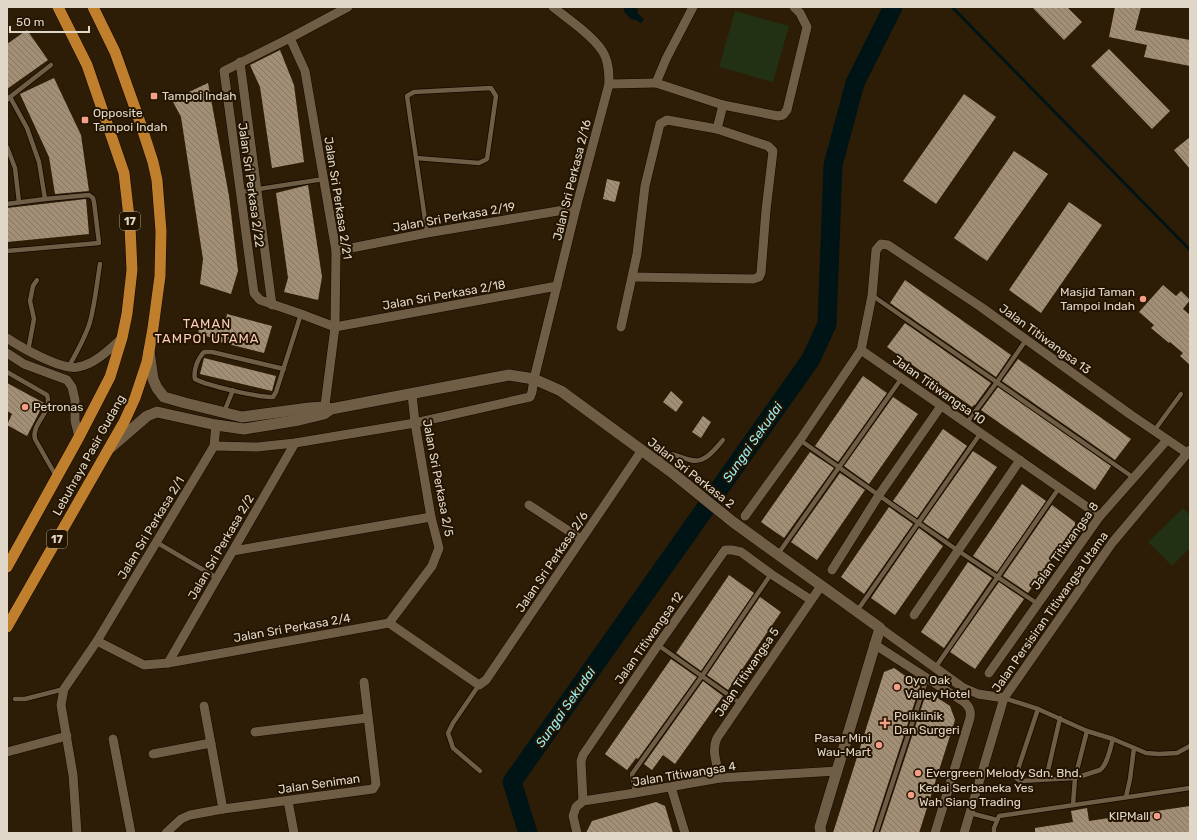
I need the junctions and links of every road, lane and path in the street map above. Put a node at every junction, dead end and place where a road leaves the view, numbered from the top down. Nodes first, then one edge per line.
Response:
1 (58, 7) edge
2 (93, 7) edge
3 (348, 7) edge
4 (553, 7) edge
5 (693, 7) edge
6 (794, 7) edge
7 (290, 38) junction
8 (240, 62) junction
9 (51, 65) dead end
10 (656, 83) junction
11 (609, 84) junction
12 (9, 99) edge
13 (723, 106) junction
14 (717, 129) junction
15 (7, 147) edge
16 (416, 158) junction
17 (324, 179) junction
18 (257, 189) junction
19 (240, 192) junction
20 (45, 199) junction
21 (19, 202) junction
22 (7, 204) edge
23 (576, 208) junction
24 (427, 233) junction
25 (7, 251) edge
26 (336, 251) junction
27 (100, 264) dead end
28 (633, 277) junction
29 (37, 280) dead end
30 (557, 286) junction
31 (872, 296) junction
32 (272, 305) junction
33 (301, 314) junction
34 (336, 327) junction
35 (621, 327) dead end
36 (7, 338) edge
37 (122, 338) junction
38 (1026, 340) junction
39 (149, 349) junction
40 (861, 350) junction
41 (28, 351) junction
42 (7, 353) edge
43 (68, 367) junction
44 (284, 369) junction
45 (7, 372) edge
46 (534, 379) junction
47 (901, 379) junction
48 (997, 382) junction
49 (233, 390) junction
50 (412, 394) junction
51 (1181, 394) dead end
52 (941, 406) junction
53 (326, 410) junction
54 (224, 412) junction
55 (414, 423) junction
56 (966, 424) junction
57 (216, 425) junction
58 (1154, 431) junction
59 (980, 434) junction
60 (79, 437) junction
61 (723, 440) dead end
62 (800, 440) junction
63 (1167, 440) junction
64 (295, 443) junction
65 (214, 446) junction
66 (642, 450) junction
67 (107, 451) junction
68 (1189, 451) edge
69 (1020, 460) junction
70 (657, 462) junction
71 (839, 467) junction
72 (56, 478) junction
73 (1134, 478) junction
74 (1059, 488) junction
75 (879, 495) junction
76 (529, 505) dead end
77 (431, 516) junction
78 (745, 516) dead end
79 (1100, 516) junction
80 (918, 522) junction
81 (581, 539) junction
82 (156, 542) junction
83 (957, 550) junction
84 (233, 551) junction
85 (778, 555) junction
86 (7, 567) edge
87 (832, 570) dead end
88 (771, 574) junction
89 (217, 578) junction
90 (998, 578) junction
91 (821, 586) junction
92 (811, 600) junction
93 (1038, 604) junction
94 (856, 611) junction
95 (914, 615) dead end
96 (389, 623) junction
97 (7, 627) edge
98 (880, 628) junction
99 (97, 641) junction
100 (874, 644) junction
101 (658, 645) junction
102 (168, 663) junction
103 (935, 668) junction
104 (989, 673) dead end
105 (702, 676) junction
106 (927, 678) junction
107 (364, 682) dead end
108 (479, 685) junction
109 (64, 689) junction
110 (1004, 698) junction
111 (15, 699) dead end
112 (740, 703) junction
113 (204, 706) dead end
114 (1038, 709) junction
115 (367, 718) junction
116 (1060, 718) junction
117 (1087, 731) junction
118 (255, 732) dead end
119 (67, 736) junction
120 (1113, 738) junction
121 (113, 739) dead end
122 (211, 743) junction
123 (1190, 746) edge
124 (1134, 748) junction
125 (7, 752) edge
126 (153, 754) dead end
127 (480, 771) dead end
128 (837, 772) junction
129 (720, 778) junction
130 (1075, 778) junction
131 (1046, 779) junction
132 (671, 787) junction
133 (1190, 788) edge
134 (635, 794) junction
135 (1126, 797) junction
136 (288, 800) junction
137 (583, 801) junction
138 (1073, 805) junction
139 (223, 809) junction
140 (970, 813) junction
141 (997, 820) junction
142 (78, 833) edge
143 (131, 833) edge
144 (166, 833) edge
145 (294, 833) edge
146 (577, 833) edge
147 (684, 833) edge
148 (821, 833) edge
149 (876, 833) edge
150 (935, 833) edge
151 (964, 833) edge
152 (994, 833) edge

1 - 37 highway, Lebuhraya Pasir Gudang / 17
2 - 39 highway, Lebuhraya Pasir Gudang / 17
3 - 7 street
4 - 11 street, Jalan Sri Perkasa 2/16
5 - 10 street
6 - 13 street
7 - 8 street
7 - 17 street, Jalan Sri Perkasa 2/21
8 - 18 street
8 - 19 street, Jalan Sri Perkasa 2/22
9 - 12 lane
10 - 11 street
10 - 13 street
11 - 23 street, Jalan Sri Perkasa 2/16
12 - 20 lane
13 - 14 street
14 - 28 street
14 - 28 street
15 - 21 lane
16 - 16 lane
16 - 24 lane
17 - 18 lane
17 - 26 street, Jalan Sri Perkasa 2/21
18 - 19 lane
18 - 32 street
19 - 32 street, Jalan Sri Perkasa 2/22
20 - 21 lane
20 - 25 lane
21 - 22 lane
23 - 24 street, Jalan Sri Perkasa 2/19
23 - 30 street, Jalan Sri Perkasa 2/16
24 - 26 street, Jalan Sri Perkasa 2/19
26 - 34 street, Jalan Sri Perkasa 2/21
27 - 43 lane
28 - 35 street
29 - 41 lane
30 - 34 street, Jalan Sri Perkasa 2/18
30 - 46 street, Jalan Sri Perkasa 2/16
31 - 38 street, Jalan Titiwangsa 13
31 - 40 street
31 - 48 lane
32 - 33 street
33 - 34 street
33 - 44 lane
34 - 53 street, Jalan Sri Perkasa 2/21
36 - 41 street
37 - 43 street
37 - 60 highway, Lebuhraya Pasir Gudang / 17
38 - 48 lane
38 - 58 street, Jalan Titiwangsa 13
39 - 54 street, Jalan Sri Perkasa 2
39 - 67 highway, Lebuhraya Pasir Gudang / 17
40 - 47 street, Jalan Titiwangsa 10
40 - 62 street
41 - 43 street
42 - 60 street
44 - 49 lane
44 - 49 lane
45 - 72 lane
46 - 50 street, Jalan Sri Perkasa 2
46 - 55 street, Jalan Sri Perkasa 2/16
46 - 66 street, Jalan Sri Perkasa 2
47 - 52 street, Jalan Titiwangsa 10
47 - 71 lane
48 - 56 lane
48 - 73 lane
49 - 54 lane
50 - 53 street, Jalan Sri Perkasa 2
50 - 55 street, Jalan Sri Perkasa 2/5
51 - 58 lane
52 - 56 street, Jalan Titiwangsa 10
52 - 75 street
53 - 54 street, Jalan Sri Perkasa 2
53 - 57 street, Jalan Sri Perkasa 2
55 - 64 street
55 - 77 street, Jalan Sri Perkasa 2/5
56 - 59 street, Jalan Titiwangsa 10
57 - 65 street, Jalan Sri Perkasa 2/1
57 - 67 street, Jalan Sri Perkasa 2
58 - 63 street, Jalan Titiwangsa 13
59 - 69 street, Jalan Titiwangsa 10
59 - 80 lane
60 - 72 highway, Lebuhraya Pasir Gudang / 17
61 - 70 lane
62 - 71 lane
62 - 78 street
63 - 68 street, Jalan Titiwangsa 13
63 - 73 street, Jalan Titiwangsa 8
64 - 65 street
64 - 84 street, Jalan Sri Perkasa 2/2
65 - 82 street, Jalan Sri Perkasa 2/1
66 - 70 street, Jalan Sri Perkasa 2
66 - 81 street, Jalan Sri Perkasa 2/6
67 - 97 highway, Lebuhraya Pasir Gudang / 17
68 - 110 street, Jalan Persisiran Titiwangsa Utama
69 - 74 street, Jalan Titiwangsa 10
69 - 83 street
70 - 85 street, Jalan Sri Perkasa 2
71 - 75 lane
71 - 85 lane
72 - 86 highway, Lebuhraya Pasir Gudang / 17
73 - 79 street, Jalan Titiwangsa 8
74 - 79 street, Jalan Titiwangsa 10
74 - 90 lane
75 - 80 lane
75 - 87 street
76 - 81 street
77 - 84 street
77 - 96 street, Jalan Sri Perkasa 2/5
79 - 93 street, Jalan Titiwangsa 8
80 - 83 lane
80 - 94 lane
81 - 108 street, Jalan Sri Perkasa 2/6
82 - 89 lane
82 - 99 street, Jalan Sri Perkasa 2/1
83 - 90 lane
83 - 95 street
84 - 89 street, Jalan Sri Perkasa 2/2
85 - 91 street, Jalan Sri Perkasa 2
88 - 92 street, Jalan Titiwangsa 12
88 - 101 street, Jalan Titiwangsa 12
88 - 105 lane
89 - 102 street, Jalan Sri Perkasa 2/2
90 - 93 lane
90 - 103 lane
91 - 92 street, Jalan Titiwangsa 5
91 - 94 street, Jalan Sri Perkasa 2
92 - 112 street, Jalan Titiwangsa 5
93 - 104 street, Jalan Titiwangsa 8
94 - 98 street, Jalan Sri Perkasa 2
96 - 102 street, Jalan Sri Perkasa 2/4
96 - 108 street
98 - 100 street
98 - 103 street, Jalan Sri Perkasa 2
99 - 102 street, Jalan Sri Perkasa 2/4
99 - 109 street, Jalan Sri Perkasa 2/1
100 - 106 street
100 - 128 street
101 - 105 lane
101 - 137 street, Jalan Titiwangsa 12
103 - 110 street, Jalan Sri Perkasa 2
105 - 112 lane
105 - 134 lane
106 - 149 lane
106 - 150 street
107 - 115 street, Jalan Seniman
108 - 127 lane
109 - 111 lane
109 - 119 street
110 - 114 lane
110 - 140 street, Jalan Persisiran Titiwangsa Utama
112 - 129 street, Jalan Titiwangsa 5
113 - 122 street
114 - 116 lane
114 - 131 lane
115 - 118 street
115 - 136 street, Jalan Seniman
116 - 117 lane
116 - 131 lane
117 - 120 lane
117 - 130 lane
119 - 125 street
119 - 142 street
120 - 124 lane
120 - 130 lane
121 - 143 street
122 - 126 street
122 - 139 street
123 - 124 lane
124 - 135 lane
128 - 129 street, Jalan Titiwangsa 4
128 - 148 street
129 - 132 street, Jalan Titiwangsa 4
130 - 131 lane
130 - 138 lane
132 - 134 street, Jalan Titiwangsa 4
132 - 147 street
133 - 135 lane
134 - 137 street, Jalan Titiwangsa 4
135 - 138 lane
136 - 139 street, Jalan Seniman
136 - 145 street
137 - 146 street
138 - 141 lane
139 - 144 street, Jalan Seniman
140 - 141 lane
140 - 151 street, Jalan Persisiran Titiwangsa Utama
141 - 152 lane

